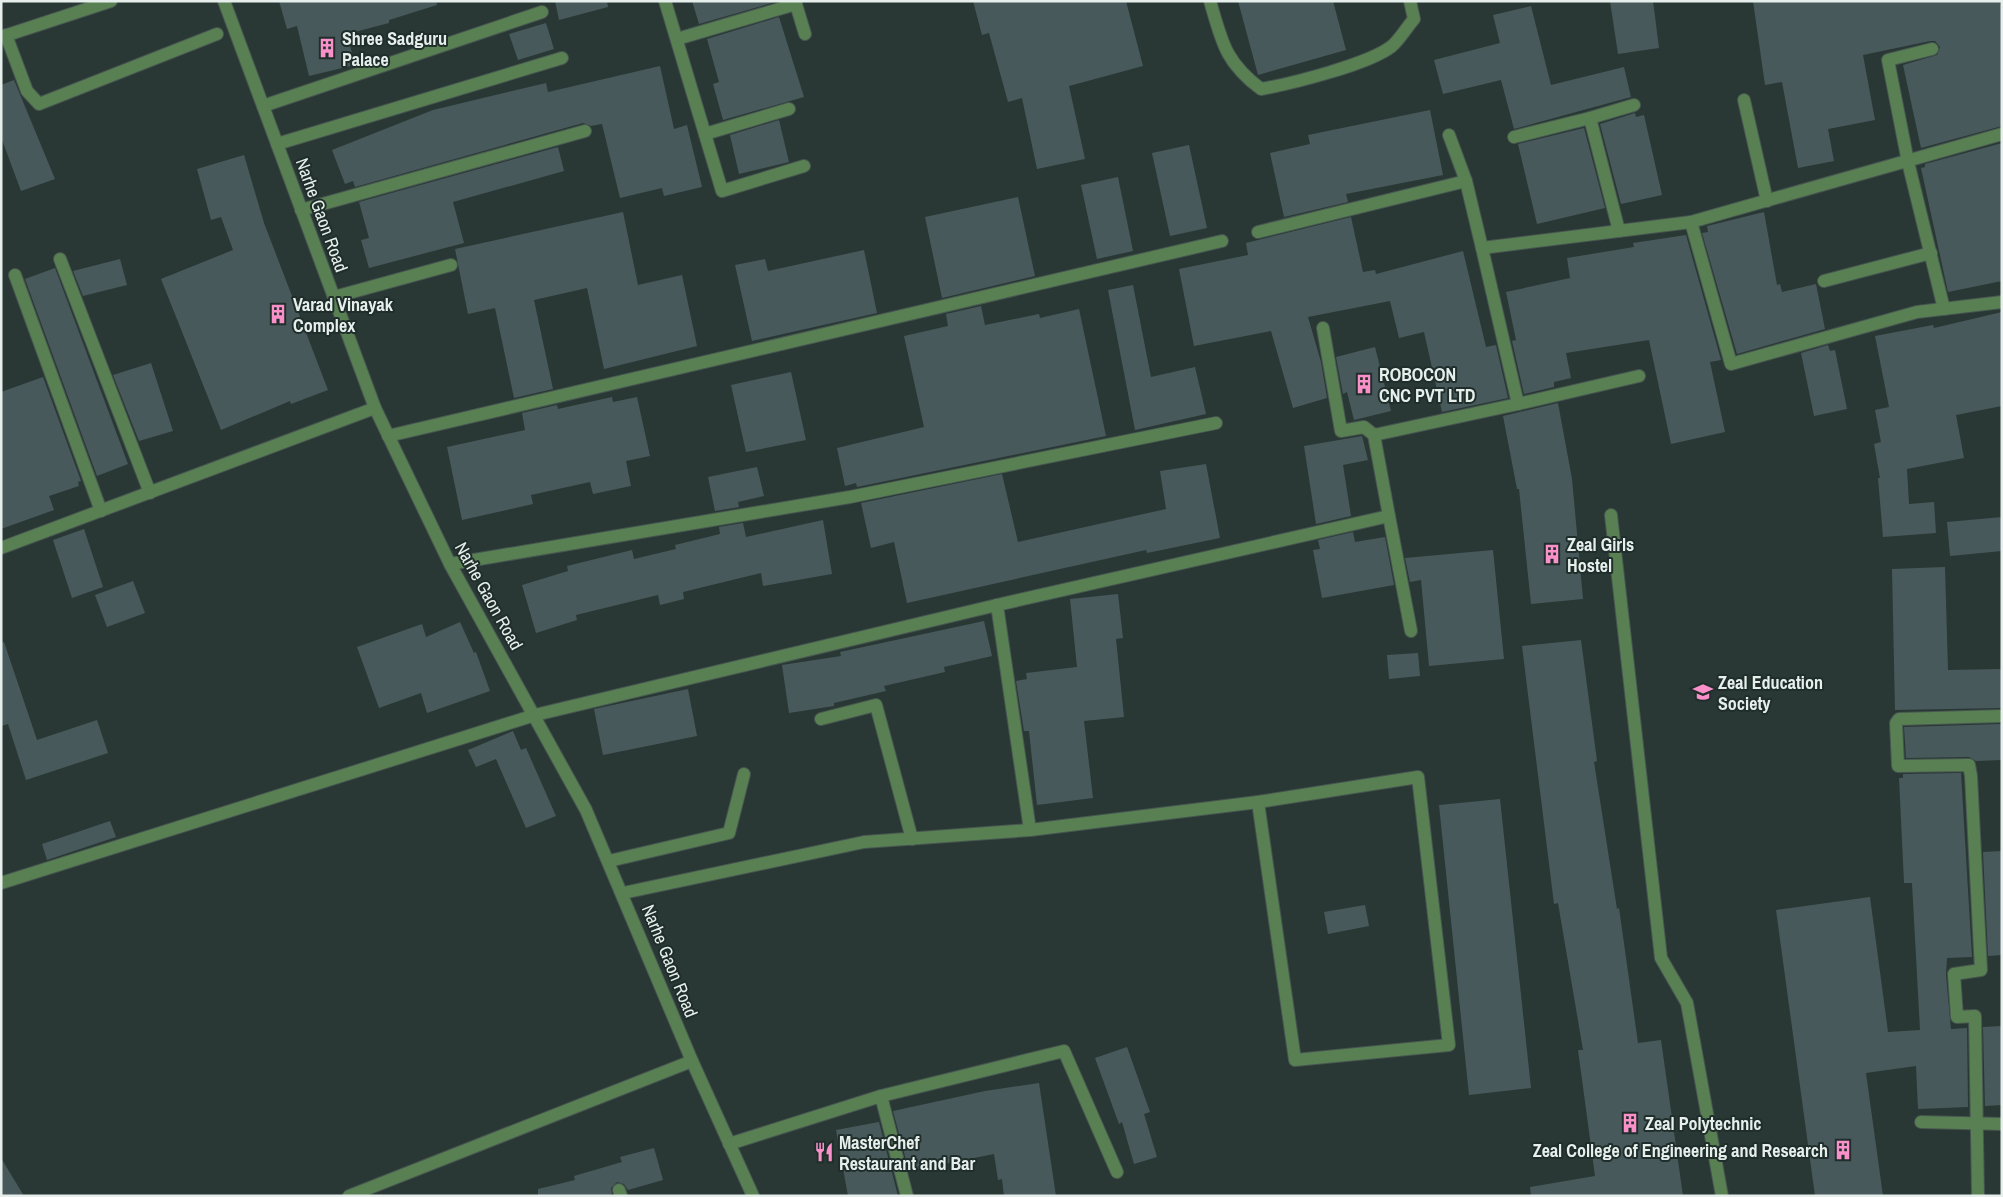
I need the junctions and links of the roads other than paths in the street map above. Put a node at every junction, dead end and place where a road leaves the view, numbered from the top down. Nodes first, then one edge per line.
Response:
1 (111, 1) edge
2 (224, 1) edge
3 (665, 1) edge
4 (1210, 1) edge
5 (1410, 1) edge
6 (796, 3) edge
7 (542, 12) dead end
8 (217, 34) dead end
9 (805, 34) dead end
10 (4, 36) edge
11 (677, 38) junction
12 (1932, 49) dead end
13 (562, 58) dead end
14 (1744, 100) dead end
15 (1634, 105) dead end
16 (263, 106) junction
17 (789, 109) dead end
18 (1590, 118) junction
19 (585, 131) dead end
20 (705, 134) junction
21 (2002, 134) edge
22 (1449, 135) dead end
23 (1514, 137) dead end
24 (277, 144) junction
25 (1908, 162) junction
26 (804, 166) dead end
27 (1466, 181) junction
28 (1768, 201) junction
29 (301, 210) junction
30 (1691, 222) junction
31 (1619, 231) junction
32 (1258, 232) dead end
33 (1222, 241) dead end
34 (1482, 248) junction
35 (1931, 253) junction
36 (60, 259) dead end
37 (451, 265) dead end
38 (15, 275) dead end
39 (1824, 281) dead end
40 (334, 297) junction
41 (2002, 302) edge
42 (1944, 308) junction
43 (1323, 328) dead end
44 (1639, 376) dead end
45 (1518, 404) junction
46 (375, 408) junction
47 (1216, 423) dead end
48 (1374, 435) junction
49 (388, 436) junction
50 (150, 493) junction
51 (101, 511) junction
52 (1610, 515) dead end
53 (1389, 516) junction
54 (1, 548) edge
55 (450, 564) junction
56 (997, 606) junction
57 (1410, 631) dead end
58 (535, 715) junction
59 (2002, 716) edge
60 (821, 719) dead end
61 (744, 774) dead end
62 (1258, 802) junction
63 (1030, 830) junction
64 (912, 839) junction
65 (609, 861) junction
66 (1, 883) edge
67 (623, 893) junction
68 (692, 1061) junction
69 (881, 1096) junction
70 (1922, 1122) dead end
71 (1978, 1124) junction
72 (2002, 1124) edge
73 (729, 1144) junction
74 (1117, 1172) dead end
75 (349, 1196) edge
76 (753, 1196) edge
77 (907, 1196) edge
78 (1722, 1196) edge
79 (1978, 1196) edge

1 - 10 street
2 - 16 street, Narhe Gaon Road
3 - 11 street
4 - 5 street
6 - 9 street
6 - 11 street
7 - 16 street
8 - 10 street
11 - 20 street
12 - 25 street
13 - 24 street
14 - 28 street
15 - 18 street
16 - 24 street, Narhe Gaon Road
17 - 20 street
18 - 23 street
18 - 31 street
19 - 29 street
20 - 26 street
21 - 25 street
22 - 27 street
24 - 29 street, Narhe Gaon Road
25 - 28 street
25 - 35 street
27 - 32 street
27 - 34 street
28 - 30 street
29 - 40 street, Narhe Gaon Road
30 - 31 street
30 - 42 street
31 - 34 street
33 - 49 street
34 - 45 street
35 - 39 street
35 - 42 street
36 - 50 street
37 - 40 street
38 - 51 street
40 - 46 street, Narhe Gaon Road
41 - 42 street
43 - 48 street
44 - 45 street
45 - 48 street
46 - 49 street, Narhe Gaon Road
46 - 50 street
47 - 55 street
48 - 53 street
49 - 55 street, Narhe Gaon Road
50 - 51 street
51 - 54 street
52 - 78 street
53 - 56 street
53 - 57 street
55 - 58 street, Narhe Gaon Road
56 - 58 street
56 - 63 street
58 - 65 street, Narhe Gaon Road
58 - 66 street
59 - 71 street
60 - 64 street
61 - 65 street
62 - 62 street
62 - 63 street
63 - 64 street
64 - 67 street
65 - 67 street, Narhe Gaon Road
67 - 68 street, Narhe Gaon Road
68 - 73 street, Narhe Gaon Road
68 - 75 street
69 - 73 street
69 - 74 street
69 - 77 street
70 - 71 street
71 - 72 street
71 - 79 street
73 - 76 street, Narhe Gaon Road

